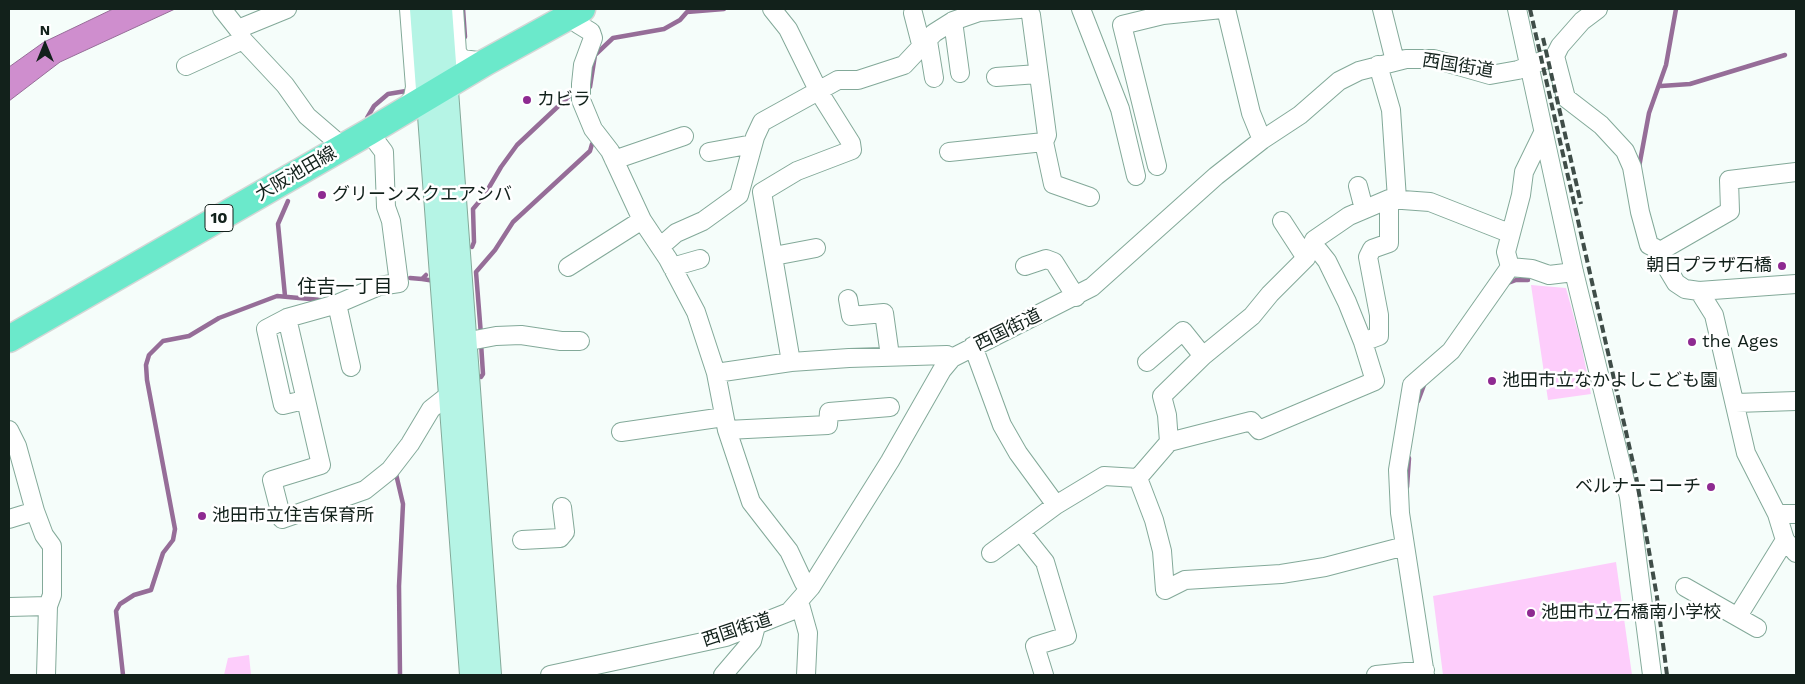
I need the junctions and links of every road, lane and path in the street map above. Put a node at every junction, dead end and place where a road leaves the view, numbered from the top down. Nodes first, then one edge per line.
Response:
1 (222, 9) edge
2 (287, 9) edge
3 (410, 9) edge
4 (422, 9) edge
5 (440, 9) edge
6 (454, 9) edge
7 (772, 9) edge
8 (1020, 9) edge
9 (1027, 9) edge
10 (1081, 9) edge
11 (1222, 9) edge
12 (1226, 9) edge
13 (1382, 9) edge
14 (1517, 9) edge
15 (1598, 9) edge
16 (979, 11) edge
17 (576, 12) edge
18 (913, 13) dead end
19 (1153, 13) edge
20 (953, 21) junction
21 (240, 34) junction
22 (925, 45) junction
23 (1555, 56) junction
24 (486, 62) junction
25 (1386, 63) junction
26 (186, 66) dead end
27 (1528, 66) junction
28 (960, 73) dead end
29 (1038, 74) junction
30 (996, 77) dead end
31 (934, 78) dead end
32 (437, 90) junction
33 (819, 92) junction
34 (399, 114) junction
35 (369, 132) junction
36 (1543, 133) junction
37 (684, 136) dead end
38 (1262, 140) junction
39 (1044, 142) junction
40 (753, 144) junction
41 (343, 147) junction
42 (709, 152) dead end
43 (950, 152) dead end
44 (614, 160) junction
45 (1157, 166) dead end
46 (1796, 172) edge
47 (1136, 176) dead end
48 (1358, 186) dead end
49 (1090, 197) dead end
50 (1393, 199) junction
51 (1364, 209) junction
52 (642, 220) junction
53 (1282, 221) dead end
54 (1510, 233) junction
55 (660, 248) junction
56 (816, 248) dead end
57 (1657, 253) junction
58 (1309, 255) junction
59 (774, 256) junction
60 (700, 259) dead end
61 (1025, 266) dead end
62 (568, 267) dead end
63 (672, 267) junction
64 (1510, 267) junction
65 (1574, 272) junction
66 (1796, 284) edge
67 (1699, 291) junction
68 (1076, 297) junction
69 (848, 299) dead end
70 (337, 304) junction
71 (287, 318) junction
72 (9, 339) edge
73 (475, 340) junction
74 (580, 341) dead end
75 (1363, 342) junction
76 (973, 346) junction
77 (890, 356) junction
78 (1203, 356) junction
79 (952, 358) junction
80 (791, 362) junction
81 (1147, 362) dead end
82 (351, 367) dead end
83 (716, 373) junction
84 (304, 400) junction
85 (1796, 401) edge
86 (1736, 403) junction
87 (890, 407) dead end
88 (457, 408) junction
89 (725, 424) junction
90 (9, 431) edge
91 (621, 432) dead end
92 (1168, 442) junction
93 (1138, 478) junction
94 (1056, 505) junction
95 (562, 507) dead end
96 (35, 511) junction
97 (1777, 514) junction
98 (1796, 514) edge
99 (9, 519) edge
100 (1022, 532) junction
101 (522, 540) dead end
102 (1405, 546) junction
103 (1791, 546) edge
104 (991, 553) dead end
105 (1685, 586) dead end
106 (811, 588) junction
107 (798, 601) junction
108 (48, 606) junction
109 (9, 607) edge
110 (1738, 616) junction
111 (756, 626) junction
112 (1757, 628) dead end
113 (1425, 672) edge
114 (46, 675) edge
115 (472, 675) edge
116 (490, 675) edge
117 (550, 675) edge
118 (723, 675) edge
119 (806, 675) edge
120 (1044, 675) edge
121 (1376, 675) edge
122 (1652, 675) edge

1 - 21 street
2 - 21 street
3 - 34 street
4 - 32 street
5 - 32 street
6 - 24 street
7 - 33 street
8 - 16 street
9 - 29 street
10 - 47 street
11 - 19 street
12 - 38 street
13 - 25 street
14 - 27 street
15 - 23 street
16 - 20 street
17 - 24 main road, 大阪池田線 / 10
17 - 44 street
18 - 22 street
19 - 45 street
20 - 22 street
20 - 28 street
21 - 26 street
21 - 41 street
22 - 31 street
22 - 33 street
23 - 27 street, 西国街道
23 - 57 street
24 - 32 main road, 大阪池田線 / 10
25 - 27 street, 西国街道
25 - 38 street, 西国街道
25 - 50 street
27 - 36 street
29 - 30 street
29 - 39 street
32 - 34 main road, 大阪池田線 / 10
32 - 73 street
32 - 88 street
33 - 40 street
33 - 59 street
34 - 35 main road, 大阪池田線 / 10
35 - 41 main road, 大阪池田線 / 10
35 - 70 street
36 - 54 street
36 - 65 street
37 - 44 street
38 - 68 street, 西国街道
39 - 43 street
39 - 49 street
40 - 42 street
40 - 55 street
41 - 72 main road, 大阪池田線 / 10
44 - 52 street
46 - 57 street
48 - 51 street
50 - 51 street
50 - 54 street
50 - 75 street
51 - 58 street
52 - 55 street
52 - 62 street
53 - 58 street
54 - 64 street
55 - 63 street
56 - 59 street
57 - 67 street
58 - 75 street
58 - 78 street
59 - 80 street
60 - 63 street
61 - 68 street
63 - 83 street
64 - 65 street
64 - 102 street
65 - 122 street
66 - 67 street
67 - 86 street
68 - 76 street, 西国街道
69 - 77 street
70 - 71 street
70 - 82 street
71 - 84 street
71 - 84 street
73 - 74 street
73 - 88 street
75 - 92 street
76 - 79 street, 西国街道
76 - 94 street
77 - 79 street
77 - 80 street
78 - 81 street
78 - 92 street
79 - 106 street, 西国街道
80 - 83 street
83 - 89 street
84 - 88 street
85 - 86 street
86 - 97 street
87 - 89 street
88 - 115 street
88 - 116 street
89 - 91 street
89 - 106 street
90 - 96 street
92 - 93 street
93 - 94 street
93 - 102 street
94 - 100 street
95 - 101 street
96 - 99 street
96 - 108 street
97 - 98 street
97 - 103 street
100 - 104 street
100 - 120 street
102 - 113 street
103 - 110 street
105 - 110 street
106 - 107 street, 西国街道
107 - 111 street, 西国街道
107 - 119 street
108 - 109 street
108 - 114 street
110 - 112 street
111 - 117 street, 西国街道
111 - 118 street
113 - 121 street

